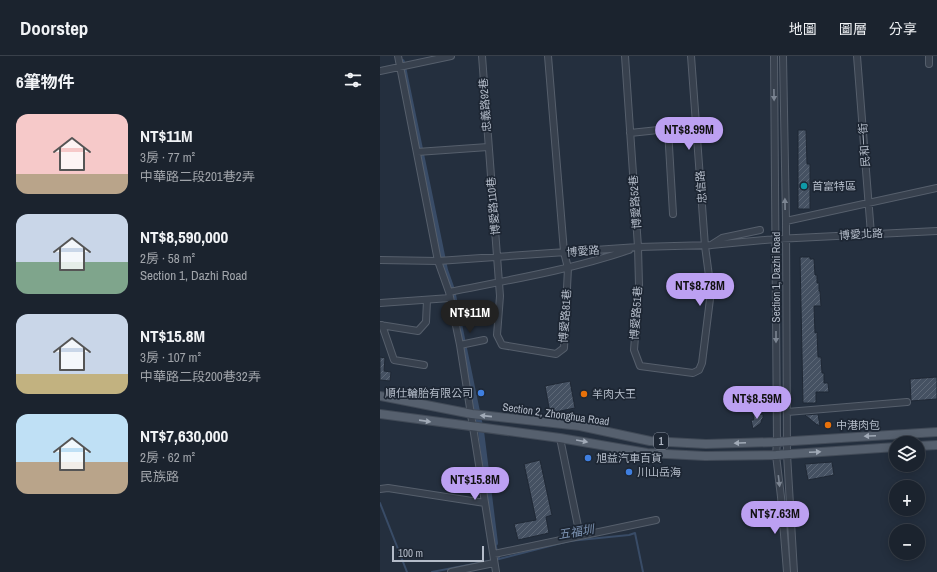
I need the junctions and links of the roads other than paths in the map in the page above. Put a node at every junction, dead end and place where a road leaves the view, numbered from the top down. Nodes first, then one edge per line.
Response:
1 (398, 56) edge
2 (451, 56) edge
3 (482, 56) edge
4 (548, 56) edge
5 (625, 56) edge
6 (691, 56) edge
7 (774, 56) edge
8 (783, 56) edge
9 (857, 56) edge
10 (929, 56) edge
11 (929, 64) dead end
12 (400, 67) junction
13 (380, 71) edge
14 (696, 126) junction
15 (668, 129) junction
16 (630, 133) junction
17 (488, 147) junction
18 (417, 152) junction
19 (488, 155) joint
20 (937, 188) edge
21 (868, 203) junction
22 (673, 214) dead end
23 (786, 221) junction
24 (760, 230) dead end
25 (937, 231) edge
26 (871, 234) junction
27 (786, 238) junction
28 (776, 239) junction
29 (708, 246) junction
30 (638, 247) junction
31 (564, 252) junction
32 (497, 257) junction
33 (380, 260) edge
34 (438, 261) junction
35 (568, 268) junction
36 (499, 282) junction
37 (450, 295) junction
38 (427, 300) junction
39 (380, 303) edge
40 (381, 325) edge
41 (484, 340) dead end
42 (460, 345) junction
43 (424, 365) dead end
44 (699, 370) joint
45 (383, 398) edge
46 (907, 402) dead end
47 (787, 412) junction
48 (472, 414) junction
49 (382, 415) edge
50 (473, 427) junction
51 (937, 432) edge
52 (560, 438) junction
53 (787, 441) junction
54 (777, 442) junction
55 (937, 445) edge
56 (925, 446) edge
57 (889, 447) edge
58 (787, 454) junction
59 (776, 455) junction
60 (380, 489) edge
61 (485, 503) junction
62 (656, 520) dead end
63 (580, 536) junction
64 (494, 554) junction
65 (494, 563) junction
66 (451, 572) edge
67 (496, 572) edge
68 (787, 572) edge
69 (794, 572) edge

1 - 12 street
2 - 12 street
3 - 17 street, 忠義路92巷
4 - 31 street, 博愛路81巷
5 - 16 street, 博愛路52巷
6 - 14 street, 忠信路
7 -> 28 street, Section 1, Dazhi Road
23 -> 8 street, Section 1, Dazhi Road
9 - 21 street, 民和一街
10 - 11 street
12 - 13 street
12 - 18 street
14 - 15 street
14 - 29 street, 忠信路
15 - 16 street
15 - 22 street
16 - 30 street, 博愛路52巷
17 - 18 street
17 - 19 street, 忠義路92巷
18 - 34 street
19 - 32 street, 博愛路110巷
20 - 21 street
21 - 23 street
21 - 26 street, 民和一街
23 - 27 street, Section 1, Dazhi Road
24 - 29 street
25 - 26 street, 博愛北路
26 - 27 street, 博愛北路
27 - 28 street, 博愛路
27 - 47 street, Section 1, Dazhi Road
28 - 29 street, 博愛路
28 -> 54 street, Section 1, Dazhi Road
29 - 30 street, 博愛路
29 - 44 street, 忠信路
30 - 31 street, 博愛路
30 - 35 street
30 - 44 street, 博愛路51巷
31 - 32 street, 博愛路
31 - 35 street, 博愛路81巷
32 - 34 street, 博愛路
32 - 36 street, 博愛路81巷
33 - 34 street, 博愛路
34 - 37 street
35 - 36 street
35 - 36 street, 博愛路81巷
36 - 37 street
37 - 38 street
37 - 42 street
38 - 39 street
38 - 40 street
40 - 43 street
41 - 42 street
42 - 48 street
45 - 48 main road, Section 2, Zhonghua Road / 1
46 - 47 street
47 - 53 street, Section 1, Dazhi Road
48 - 50 street
54 -> 48 main road, Section 2, Zhonghua Road / 1
49 -> 50 main road, Section 2, Zhonghua Road / 1
50 - 52 main road, Section 2, Zhonghua Road / 1
50 - 61 street
51 -> 53 main road, Section 2, Zhonghua Road / 1
52 -> 59 main road, Section 2, Zhonghua Road / 1
52 - 63 street
53 - 54 main road, Section 2, Zhonghua Road / 1
53 - 58 street, Section 1, Dazhi Road
54 - 59 street, Section 1, Dazhi Road
55 - 56 main road
58 -> 57 main road, Section 2, Zhonghua Road / 1
58 - 59 main road, Section 2, Zhonghua Road / 1
58 - 69 street, Section 1, Dazhi Road
59 -> 68 street, Section 1, Dazhi Road
60 - 61 street
61 - 64 street
62 - 63 street
63 - 64 street
64 - 65 street
65 - 66 street
65 - 67 street

